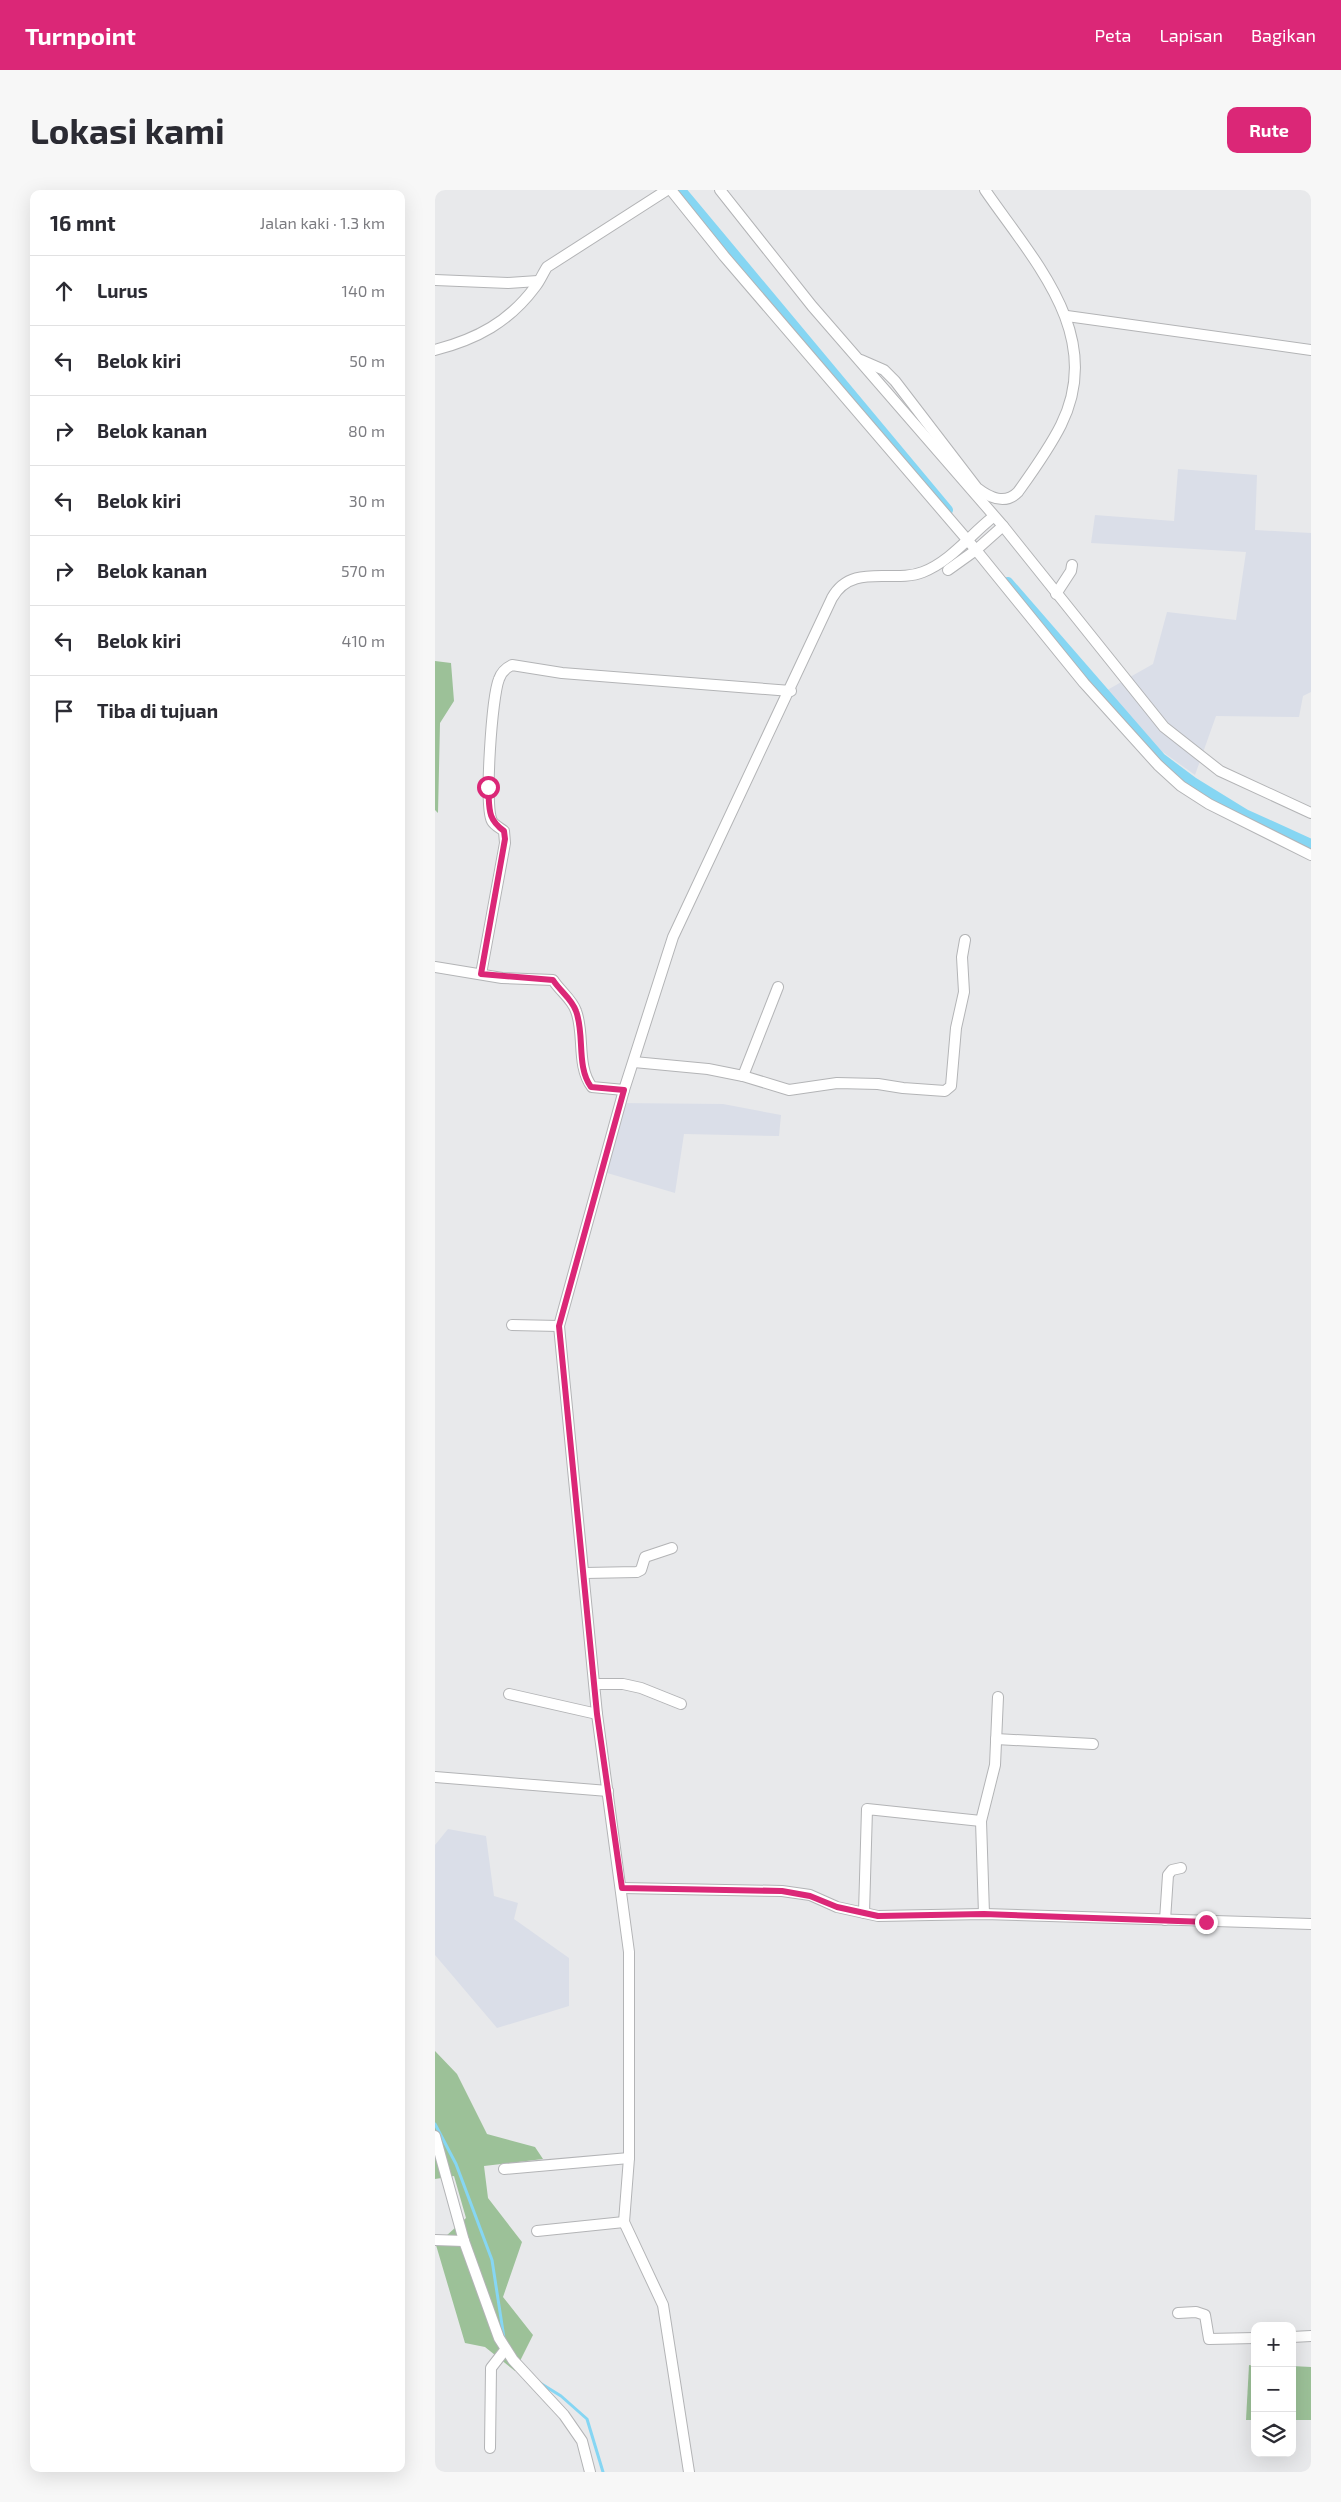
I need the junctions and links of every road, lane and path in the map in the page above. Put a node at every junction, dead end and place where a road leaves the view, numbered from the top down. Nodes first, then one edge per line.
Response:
1 (667, 190) edge
2 (671, 190) edge
3 (720, 190) edge
4 (985, 190) edge
5 (435, 280) edge
6 (538, 281) junction
7 (1067, 316) junction
8 (435, 350) edge
9 (1311, 350) edge
10 (860, 360) junction
11 (909, 399) junction
12 (900, 406) junction
13 (989, 520) junction
14 (1000, 529) junction
15 (968, 539) junction
16 (977, 549) junction
17 (1072, 565) dead end
18 (948, 570) dead end
19 (1056, 594) junction
20 (791, 690) junction
21 (1311, 813) edge
22 (1311, 855) edge
23 (965, 940) dead end
24 (435, 967) edge
25 (481, 974) junction
26 (778, 987) dead end
27 (634, 1062) junction
28 (743, 1076) junction
29 (624, 1090) junction
30 (512, 1325) dead end
31 (559, 1326) junction
32 (672, 1548) dead end
33 (585, 1573) junction
34 (595, 1684) junction
35 (509, 1694) dead end
36 (998, 1697) dead end
37 (681, 1704) dead end
38 (597, 1714) junction
39 (996, 1739) junction
40 (1093, 1744) dead end
41 (435, 1777) edge
42 (608, 1791) junction
43 (981, 1821) junction
44 (1181, 1868) dead end
45 (622, 1888) junction
46 (864, 1913) junction
47 (984, 1914) junction
48 (1165, 1920) junction
49 (1311, 1924) edge
50 (435, 2136) edge
51 (629, 2158) junction
52 (504, 2168) dead end
53 (624, 2222) junction
54 (537, 2231) dead end
55 (435, 2240) edge
56 (464, 2241) junction
57 (1178, 2313) dead end
58 (1311, 2336) edge
59 (1296, 2337) edge
60 (1251, 2338) edge
61 (505, 2350) junction
62 (489, 2448) dead end
63 (590, 2472) edge
64 (689, 2472) edge

1 - 6 street
2 - 15 street
3 - 10 street
4 - 7 street
5 - 6 street
6 - 8 street
7 - 9 street
7 - 11 street
10 - 11 street
10 - 12 street
11 - 12 street
12 - 13 street
13 - 14 street
13 - 15 street
14 - 16 street
14 - 19 street
15 - 16 street
15 - 20 street
16 - 18 street
16 - 22 street
17 - 19 street
19 - 21 street
20 - 25 street
20 - 27 street
23 - 28 street
24 - 25 street
25 - 29 street
26 - 28 street
27 - 28 street
27 - 29 street
29 - 31 street
30 - 31 street
31 - 33 street
32 - 33 street
33 - 34 street
34 - 37 street
34 - 38 street
35 - 38 street
36 - 39 street
38 - 42 street
39 - 40 street
39 - 43 street
41 - 42 street
42 - 45 street
43 - 46 street
43 - 47 street
44 - 48 street
45 - 46 street
45 - 51 street
46 - 47 street
47 - 48 street
48 - 49 street
50 - 56 street
51 - 52 street
51 - 53 street
53 - 54 street
53 - 64 street
55 - 56 street
56 - 61 street
57 - 60 street
58 - 59 street
61 - 62 street
61 - 63 street

